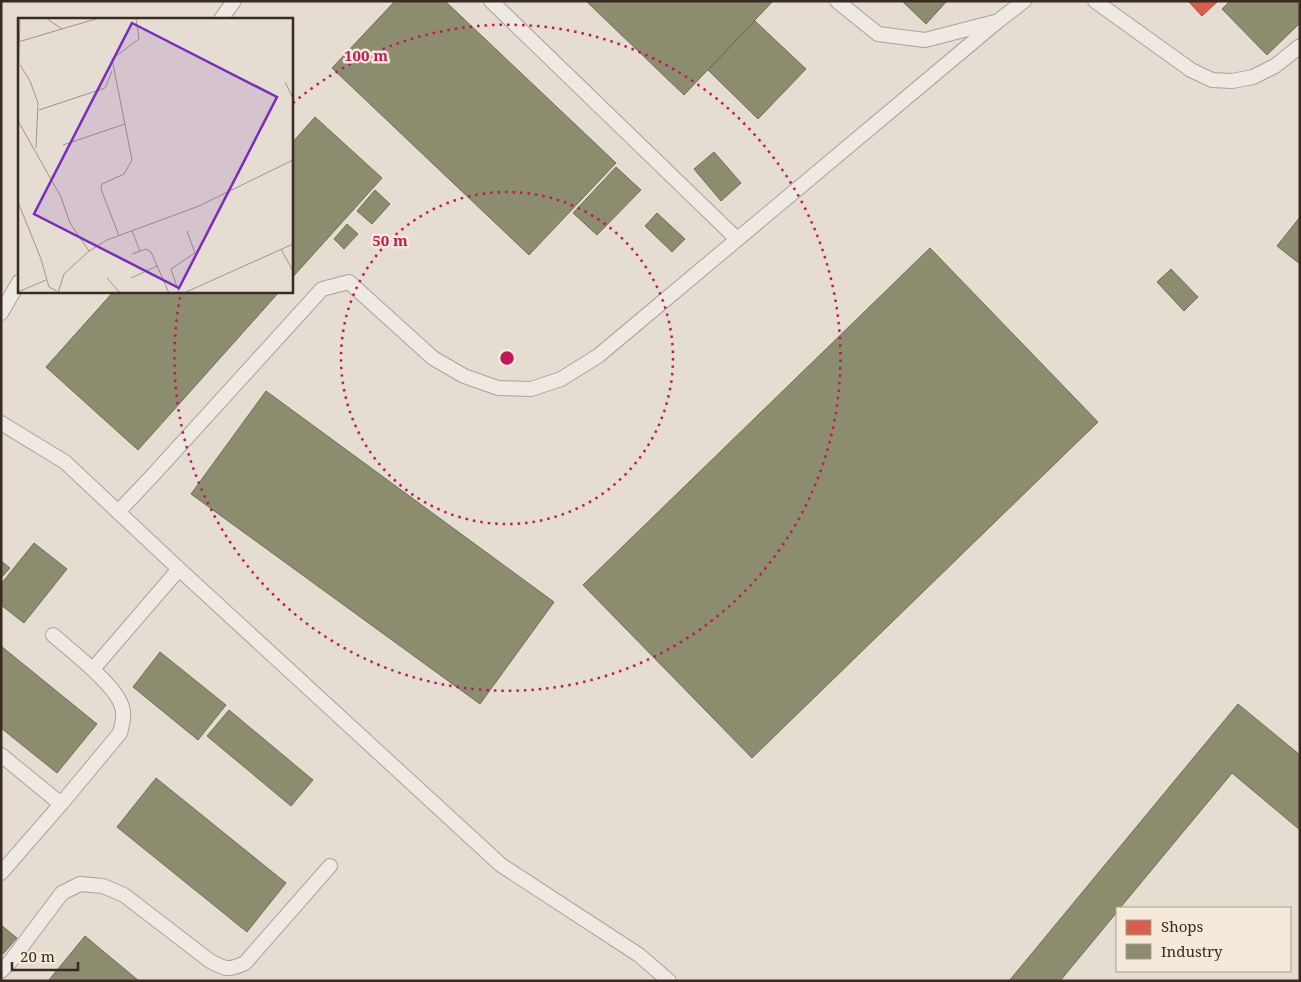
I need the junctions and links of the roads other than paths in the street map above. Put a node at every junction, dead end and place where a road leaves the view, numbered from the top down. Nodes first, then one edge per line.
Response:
1 (234, 1) edge
2 (491, 1) edge
3 (837, 1) edge
4 (1024, 1) edge
5 (1095, 1) edge
6 (222, 18) edge
7 (998, 21) junction
8 (1300, 46) edge
9 (737, 239) junction
10 (18, 284) edge
11 (1, 313) edge
12 (1, 423) edge
13 (118, 512) junction
14 (179, 569) junction
15 (53, 636) dead end
16 (93, 670) junction
17 (1, 755) edge
18 (61, 804) junction
19 (330, 866) dead end
20 (1, 873) edge
21 (1, 971) edge
22 (669, 981) edge

1 - 6 lane
2 - 9 lane
3 - 7 lane
4 - 7 lane
5 - 8 lane
7 - 9 lane
9 - 13 lane
10 - 11 lane
12 - 13 lane
13 - 14 lane
14 - 16 lane
14 - 22 lane
15 - 16 lane
16 - 18 lane
17 - 18 lane
18 - 20 lane
19 - 21 lane

